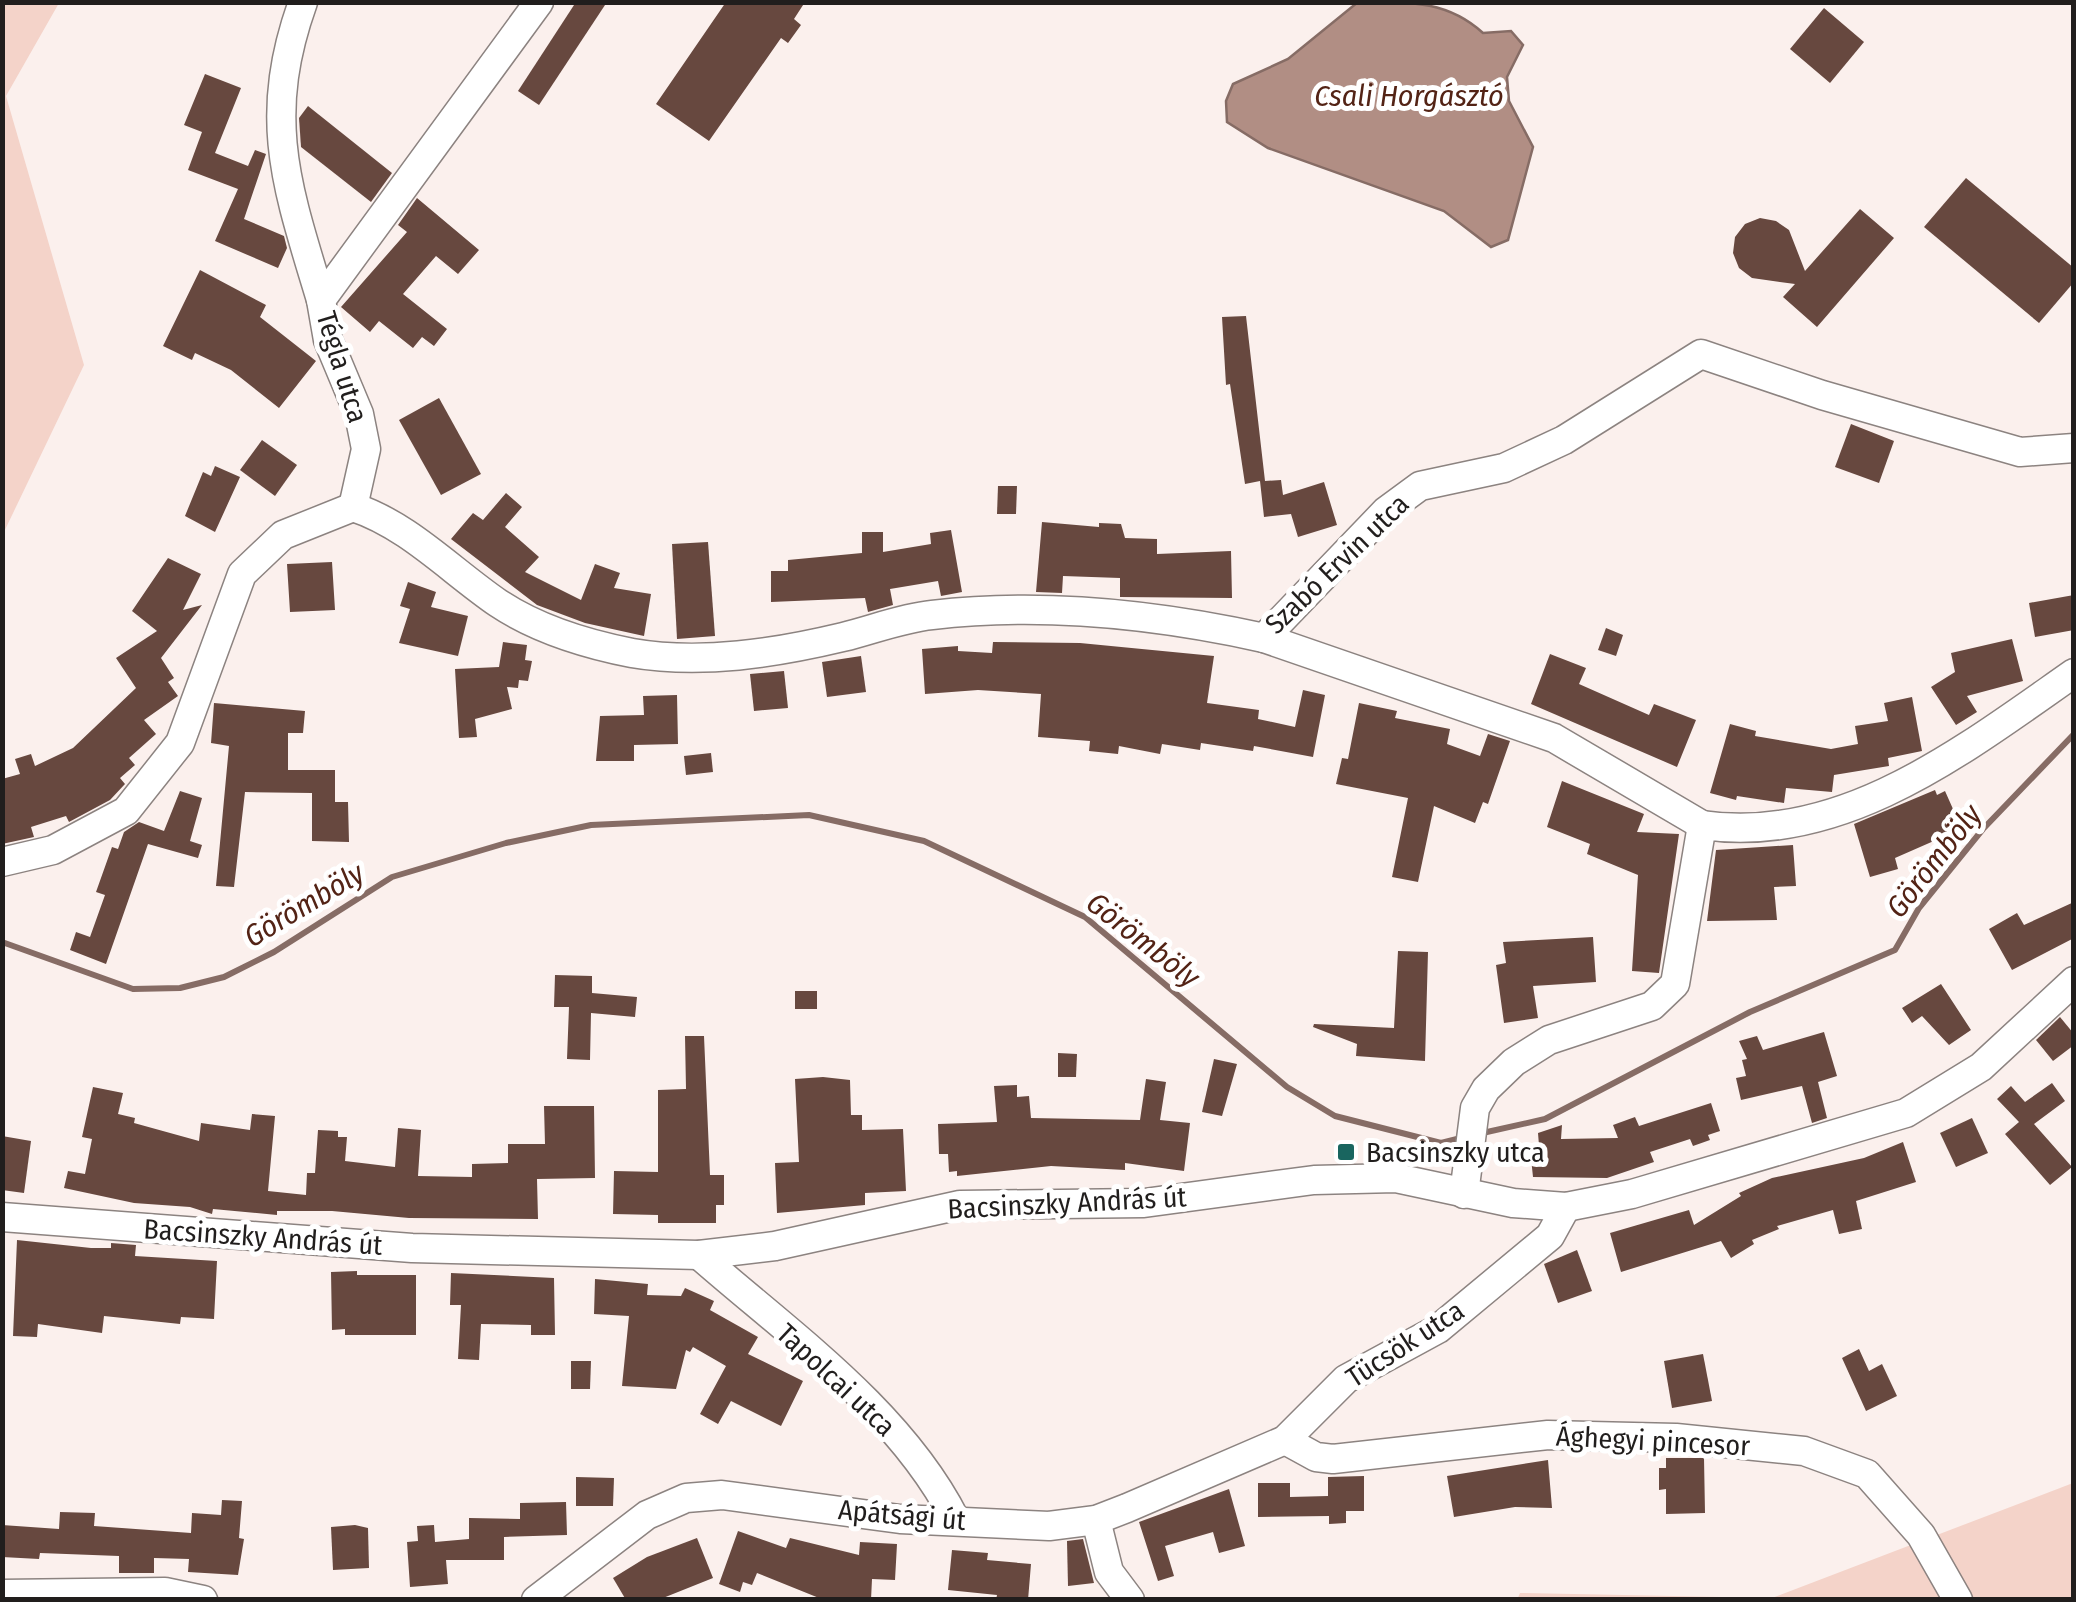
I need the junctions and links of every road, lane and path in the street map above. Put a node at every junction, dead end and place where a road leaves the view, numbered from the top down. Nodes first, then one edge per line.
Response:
1 (303, 2) edge
2 (539, 2) edge
3 (320, 300) junction
4 (2074, 448) edge
5 (352, 507) junction
6 (1264, 638) junction
7 (2074, 673) edge
8 (1702, 825) junction
9 (2, 862) edge
10 (2074, 981) edge
11 (1464, 1194) junction
12 (1566, 1207) junction
13 (2, 1217) edge
14 (699, 1255) junction
15 (1284, 1440) junction
16 (955, 1519) junction
17 (1096, 1520) junction
18 (2, 1594) edge
19 (203, 1600) edge
20 (536, 1600) edge
21 (1130, 1600) edge
22 (1958, 1600) edge

1 - 3 street
2 - 3 street, Tégla utca
3 - 5 street, Tégla utca
4 - 6 street, Szabó Ervin utca
5 - 6 street, Szabó Ervin utca
5 - 9 street
6 - 8 street
7 - 8 street
8 - 11 street
10 - 12 street, Bacsinszky András út
11 - 12 street, Bacsinszky András út
11 - 14 street, Bacsinszky András út
12 - 15 street, Tücsök utca
13 - 14 street, Bacsinszky András út
14 - 16 street, Tapolcai utca
15 - 17 street, Apátsági út
15 - 22 street, Ághegyi pincesor
16 - 17 street, Apátsági út
16 - 20 street, Apátsági út
17 - 21 street
18 - 19 street

